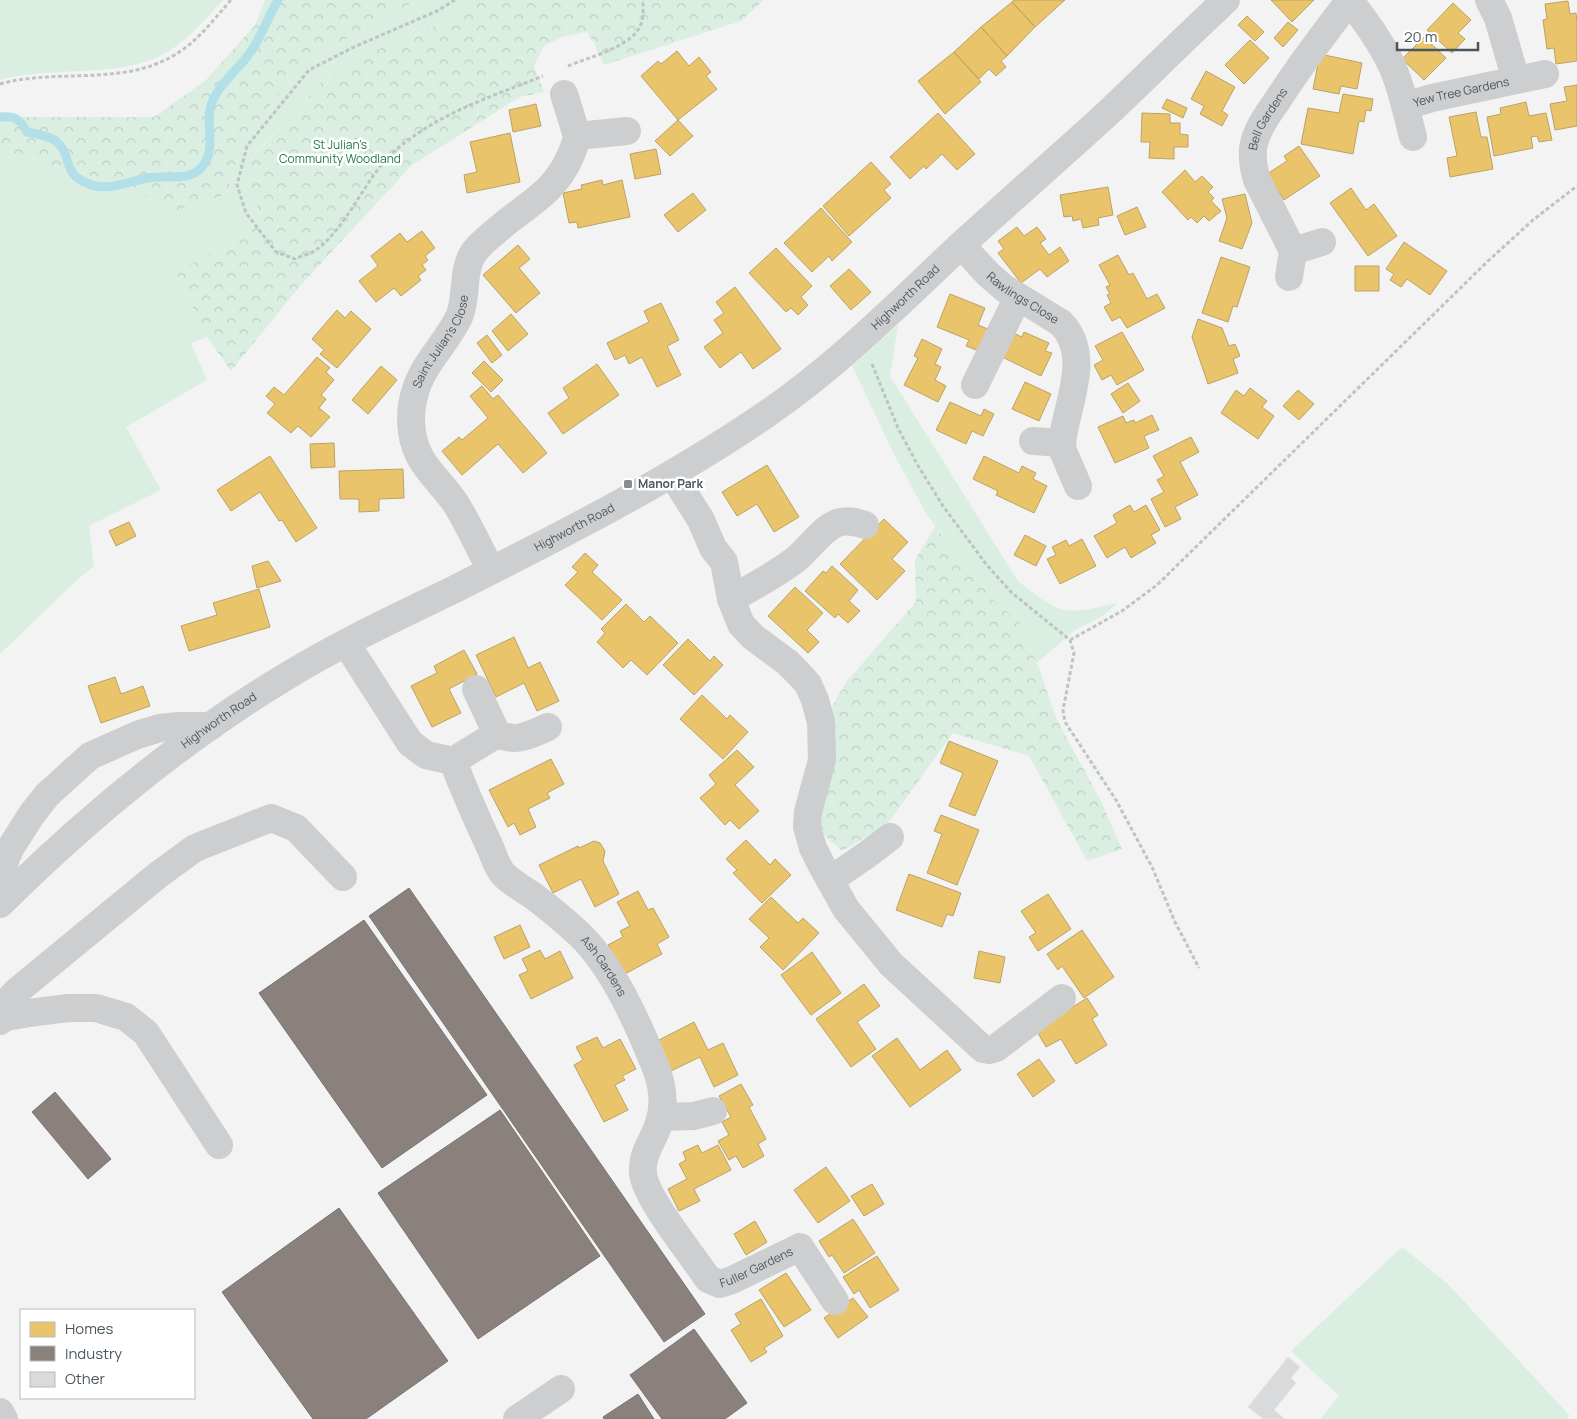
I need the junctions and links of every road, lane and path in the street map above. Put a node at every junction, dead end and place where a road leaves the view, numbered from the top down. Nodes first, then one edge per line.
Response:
1 (231, 0) edge
2 (455, 0) edge
3 (643, 0) edge
4 (1226, 0) edge
5 (1349, 0) edge
6 (1493, 9) edge
7 (1546, 74) dead end
8 (557, 79) junction
9 (1516, 80) junction
10 (0, 84) edge
11 (1405, 106) junction
12 (627, 131) dead end
13 (577, 136) junction
14 (1413, 138) dead end
15 (1577, 186) edge
16 (1322, 242) dead end
17 (961, 245) junction
18 (1293, 251) junction
19 (1289, 277) dead end
20 (1018, 297) junction
21 (860, 341) junction
22 (975, 384) dead end
23 (1033, 441) dead end
24 (1062, 443) junction
25 (672, 474) junction
26 (1078, 486) dead end
27 (865, 525) dead end
28 (491, 570) junction
29 (732, 598) junction
30 (1070, 640) junction
31 (346, 643) junction
32 (476, 689) dead end
33 (211, 726) junction
34 (548, 727) dead end
35 (497, 734) junction
36 (453, 761) junction
37 (890, 836) dead end
38 (343, 877) dead end
39 (0, 880) edge
40 (830, 880) junction
41 (0, 904) edge
42 (1198, 968) dead end
43 (1062, 998) dead end
44 (1, 1020) edge
45 (713, 1111) dead end
46 (661, 1118) junction
47 (219, 1145) dead end
48 (657, 1205) joint
49 (835, 1301) dead end
50 (561, 1389) dead end
51 (0, 1412) edge
52 (4, 1419) edge
53 (517, 1419) edge

1 - 10 path
2 - 8 path
3 - 8 path
4 - 17 street, Highworth Road
5 - 11 street, Yew Tree Gardens
5 - 18 street, Bell Gardens
6 - 9 street, Yew Tree Gardens
7 - 9 street, Yew Tree Gardens
8 - 13 street
9 - 11 street, Yew Tree Gardens
11 - 14 street, Yew Tree Gardens
12 - 13 street
13 - 28 street, Saint Julian's Close
15 - 30 path
16 - 18 street
17 - 20 street, Rawlings Close
17 - 21 street, Highworth Road
18 - 19 street
20 - 22 street
20 - 24 street, Rawlings Close
21 - 25 street, Highworth Road
21 - 30 path
23 - 24 street
24 - 26 street, Rawlings Close
25 - 28 street, Highworth Road
25 - 29 street
27 - 29 street
28 - 31 street, Highworth Road
29 - 40 street
30 - 42 path
31 - 33 street, Highworth Road
31 - 36 street
32 - 35 street
33 - 39 street
33 - 41 street, Highworth Road
34 - 35 street
35 - 36 street
36 - 46 street, Ash Gardens
37 - 40 street
38 - 44 street
40 - 43 street
44 - 47 street
45 - 46 street
46 - 48 street, Ash Gardens
48 - 49 street, Fuller Gardens
50 - 53 street
51 - 52 street

